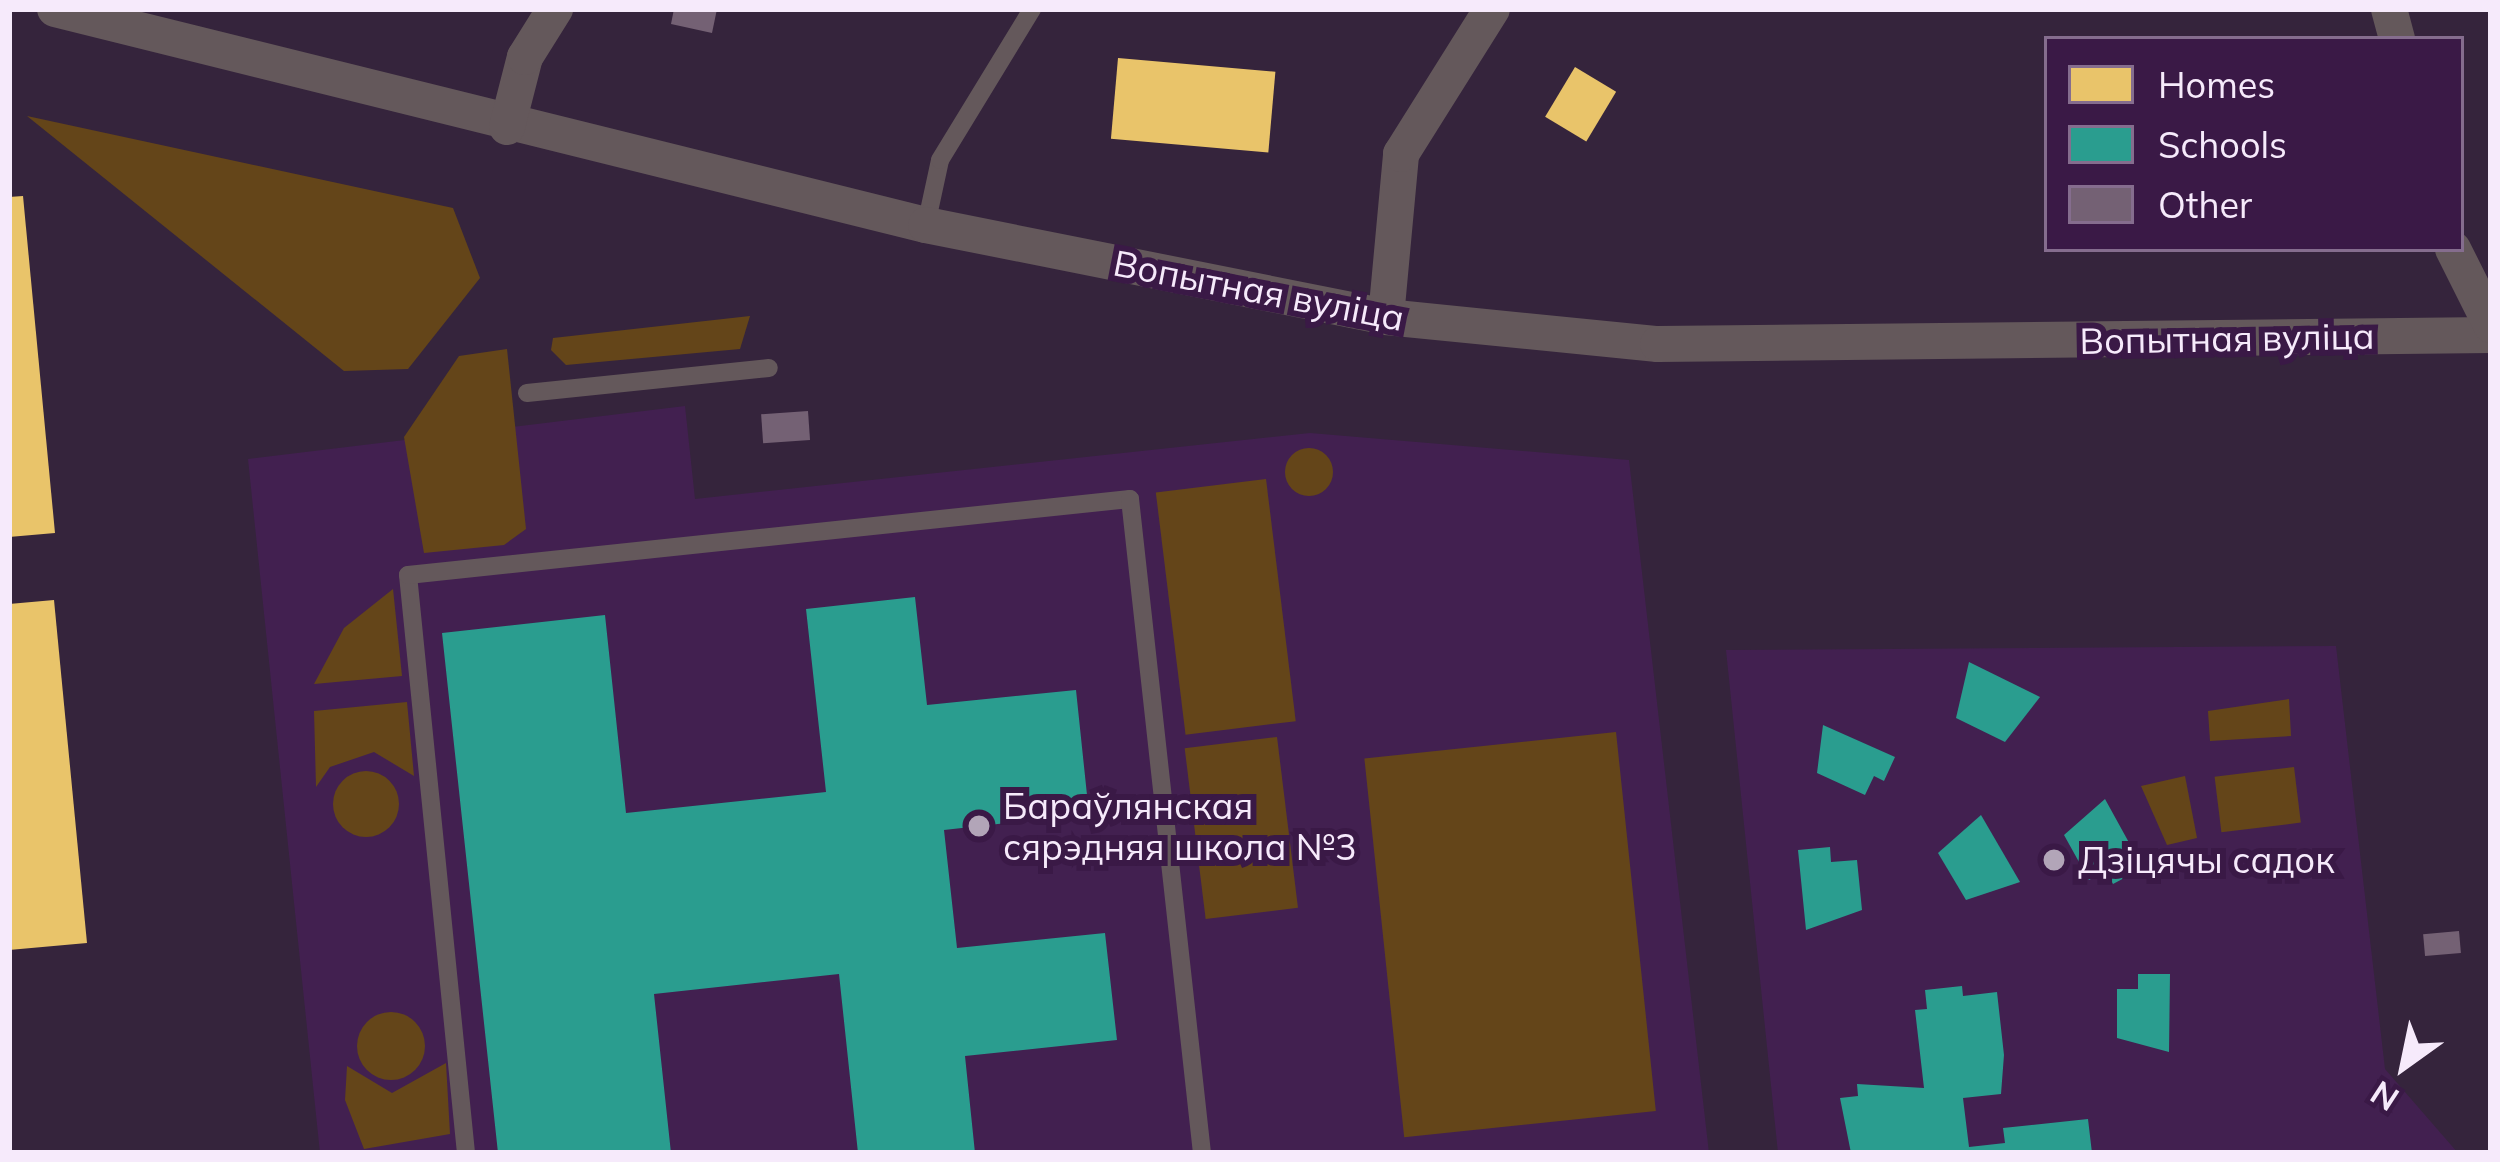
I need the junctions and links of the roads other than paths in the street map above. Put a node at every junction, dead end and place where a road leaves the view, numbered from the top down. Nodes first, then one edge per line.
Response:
1 (555, 9) edge
2 (1033, 9) edge
3 (1492, 9) edge
4 (71, 11) edge
5 (507, 127) junction
6 (926, 225) junction
7 (2454, 252) edge
8 (1386, 317) junction
9 (2491, 325) edge
10 (2491, 335) edge
11 (769, 368) dead end
12 (526, 393) dead end
13 (466, 1153) edge
14 (1202, 1153) edge

1 - 5 street
2 - 6 lane
3 - 8 street
4 - 5 street, Вопытная вуліца
5 - 6 street, Вопытная вуліца
6 - 8 street, Вопытная вуліца
7 - 9 street
8 - 10 street, Вопытная вуліца
11 - 12 lane
13 - 14 lane

